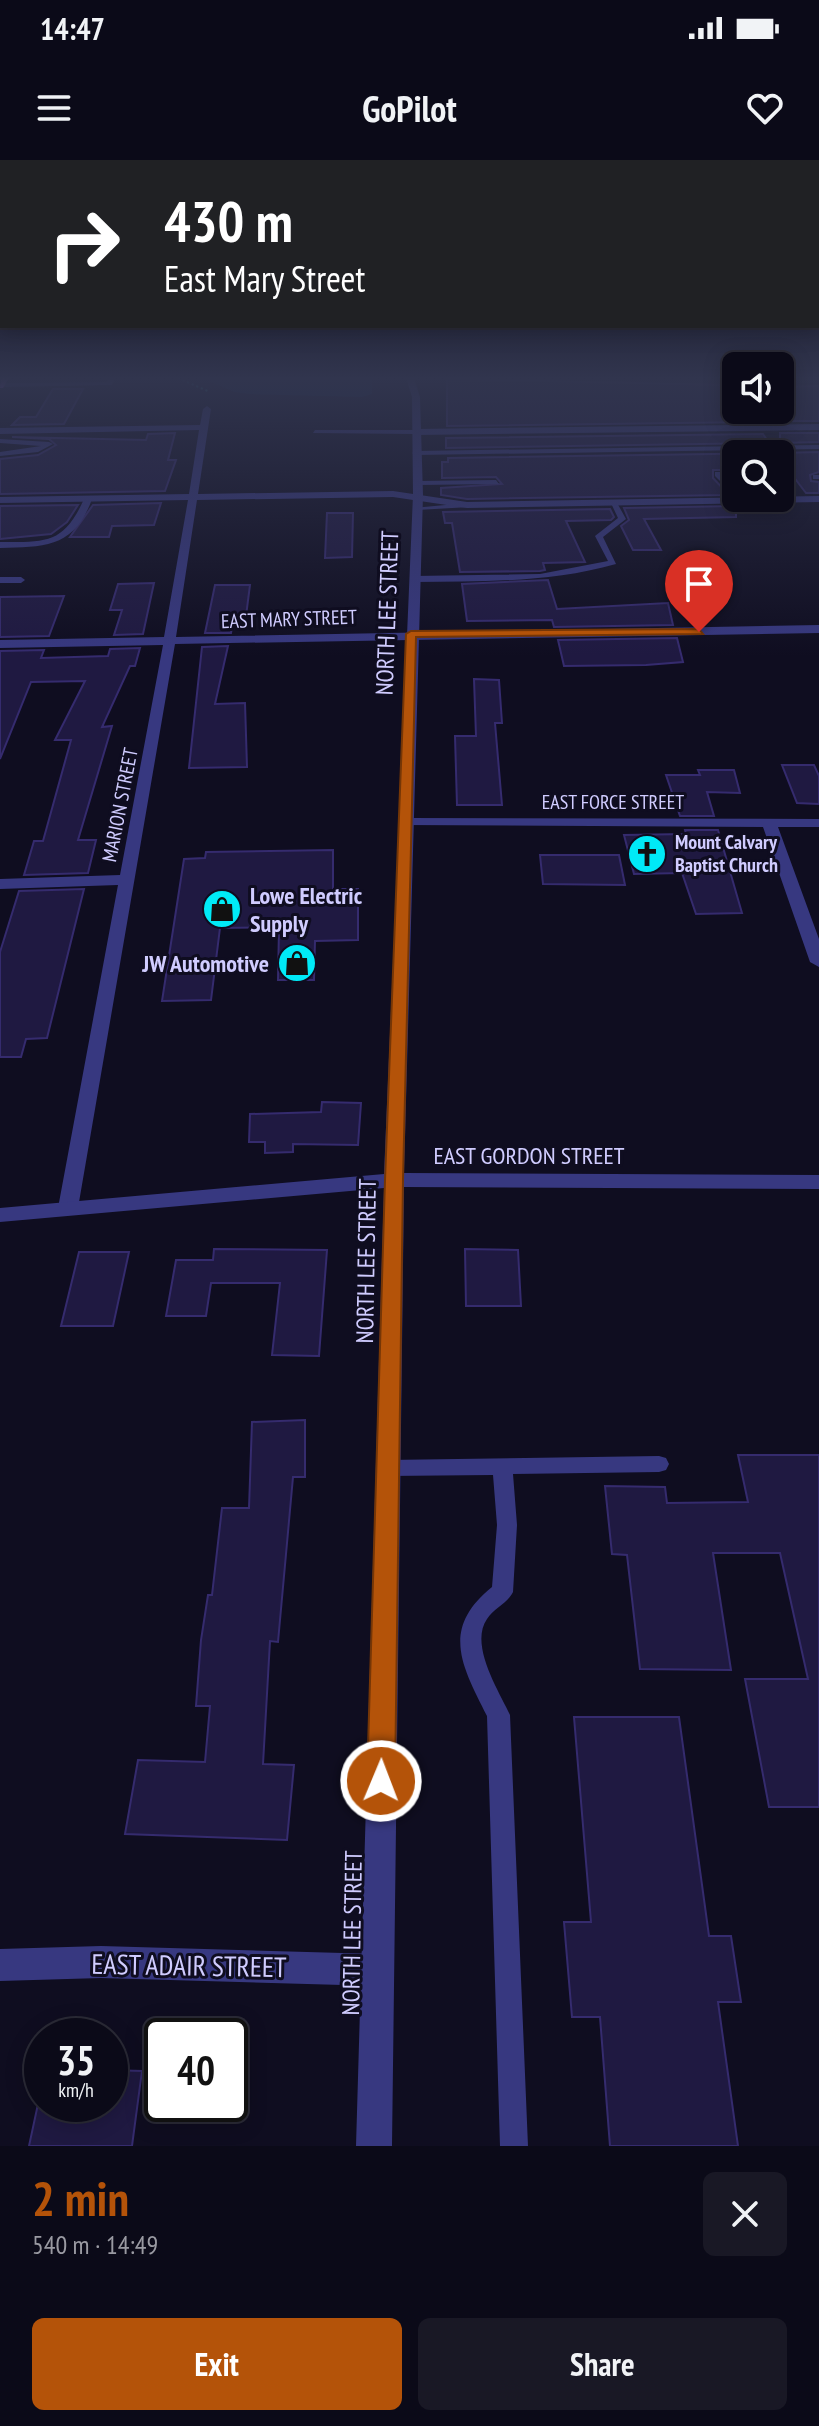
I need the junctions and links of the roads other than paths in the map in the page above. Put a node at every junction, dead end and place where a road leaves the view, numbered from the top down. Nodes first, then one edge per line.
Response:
1 (196, 471) edge
2 (417, 471) edge
3 (718, 474) dead end
4 (722, 479) edge
5 (496, 482) dead end
6 (417, 495) junction
7 (190, 497) junction
8 (88, 499) junction
9 (722, 499) edge
10 (794, 499) edge
11 (819, 499) edge
12 (0, 500) edge
13 (613, 503) junction
14 (0, 545) edge
15 (414, 579) junction
16 (0, 580) edge
17 (21, 580) dead end
18 (819, 629) edge
19 (411, 634) junction
20 (170, 640) junction
21 (0, 644) edge
22 (406, 822) junction
23 (769, 823) junction
24 (819, 823) edge
25 (126, 880) junction
26 (0, 884) edge
27 (819, 962) edge
28 (394, 1180) junction
29 (819, 1182) edge
30 (68, 1208) junction
31 (0, 1215) edge
32 (659, 1464) dead end
33 (502, 1466) junction
34 (387, 1468) junction
35 (0, 1965) edge
36 (378, 1970) junction
37 (374, 2146) edge
38 (514, 2146) edge

1 - 7 street, MARION STREET
2 - 6 street, NORTH LEE STREET
3 - 4 lane
5 - 6 lane
6 - 7 street
6 - 13 street
6 - 15 street, NORTH LEE STREET
7 - 8 street
7 - 20 street, MARION STREET
8 - 12 street
8 - 14 lane
9 - 13 street
10 - 11 street
13 - 15 lane
15 - 19 street, NORTH LEE STREET
16 - 17 lane
18 - 19 street, EAST MARY STREET
19 - 20 street, EAST MARY STREET
19 - 22 street, NORTH LEE STREET
20 - 21 street, EAST MARY STREET
20 - 25 street, MARION STREET
22 - 23 street, EAST FORCE STREET
22 - 28 street, NORTH LEE STREET
23 - 24 street, EAST FORCE STREET
23 - 27 street
25 - 26 street
25 - 30 street, MARION STREET
28 - 29 street, EAST GORDON STREET
28 - 30 street, EAST GORDON STREET
28 - 34 street, NORTH LEE STREET
30 - 31 street, EAST GORDON STREET
32 - 33 lane
33 - 34 lane
33 - 38 lane
34 - 36 street, NORTH LEE STREET
35 - 36 street, EAST ADAIR STREET
36 - 37 street, NORTH LEE STREET

